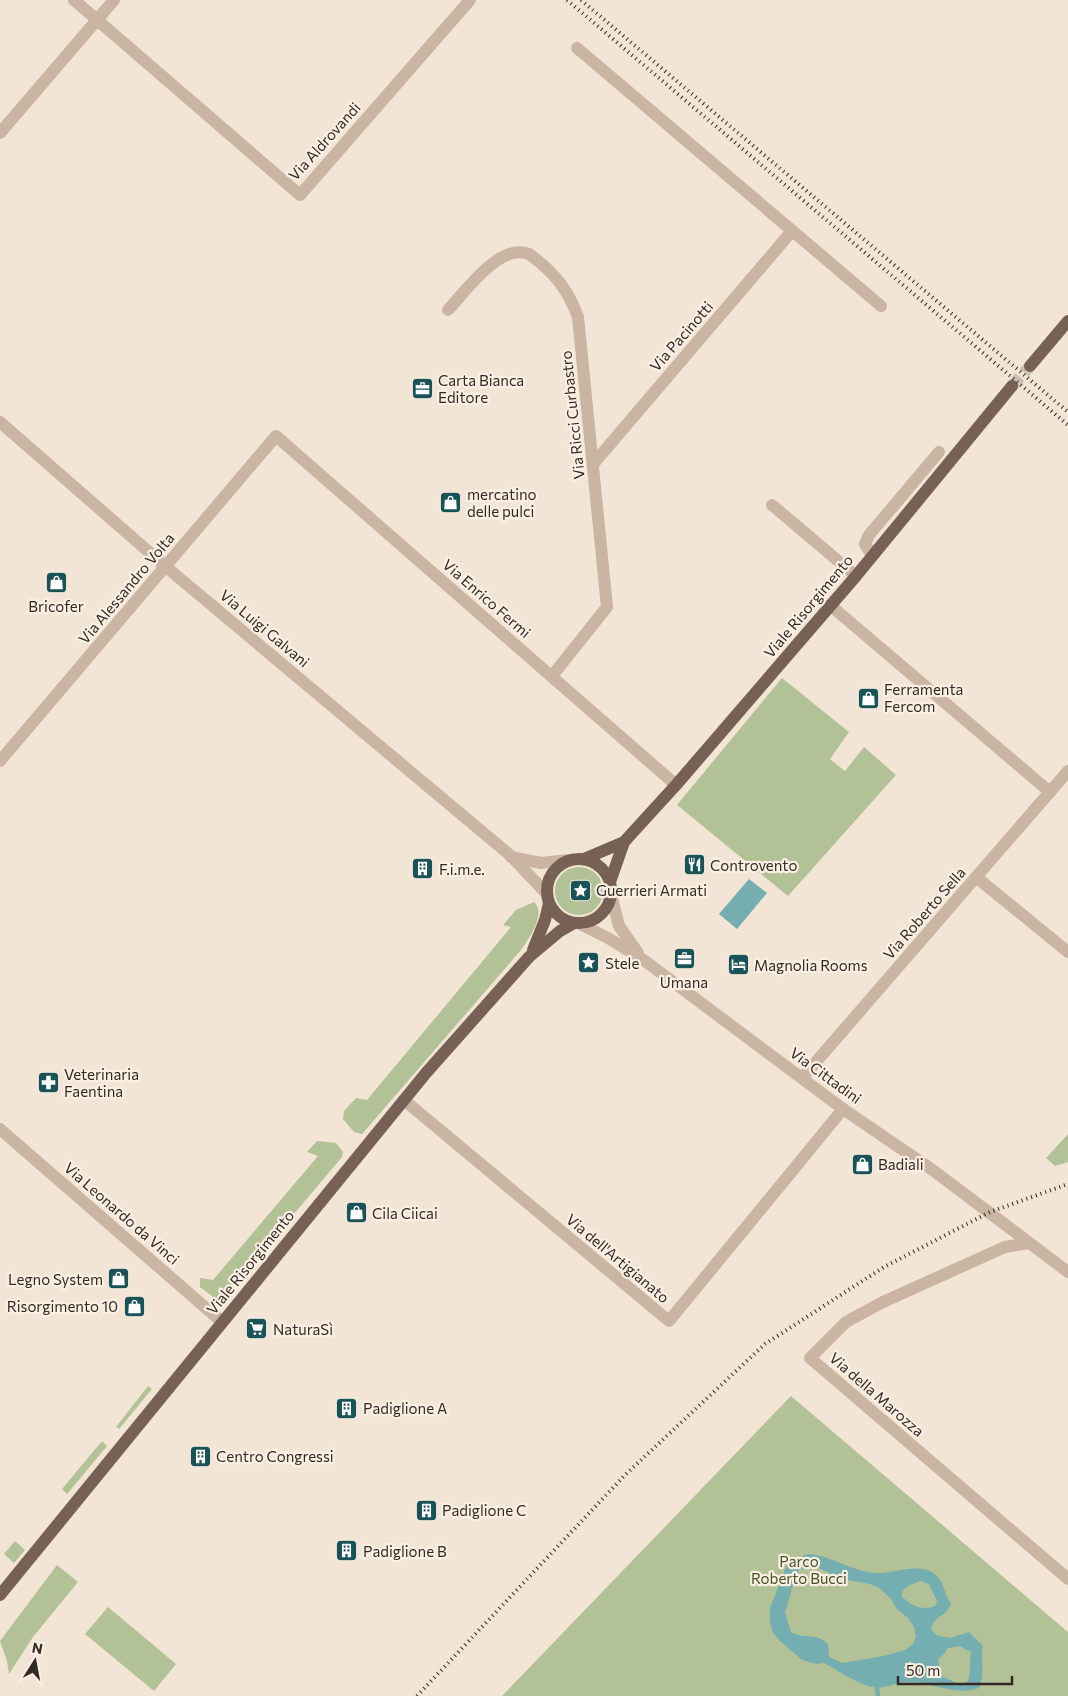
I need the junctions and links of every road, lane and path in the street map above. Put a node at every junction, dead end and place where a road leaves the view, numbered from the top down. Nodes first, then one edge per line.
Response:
1 (74, 0) edge
2 (114, 0) edge
3 (470, 0) edge
4 (97, 20) junction
5 (577, 48) dead end
6 (0, 133) edge
7 (792, 231) junction
8 (880, 306) dead end
9 (448, 310) dead end
10 (1068, 321) edge
11 (1030, 366) tunnel mouth
12 (1012, 386) tunnel mouth
13 (0, 422) edge
14 (276, 436) joint
15 (939, 452) dead end
16 (594, 463) junction
17 (772, 505) dead end
18 (872, 555) junction
19 (165, 566) junction
20 (856, 576) junction
21 (830, 605) junction
22 (552, 676) junction
23 (0, 761) edge
24 (1068, 771) edge
25 (676, 785) junction
26 (1050, 792) junction
27 (624, 842) junction
28 (510, 856) junction
29 (584, 859) junction
30 (568, 860) junction
31 (976, 877) junction
32 (611, 888) junction
33 (548, 899) junction
34 (576, 923) junction
35 (1068, 952) edge
36 (529, 957) junction
37 (645, 961) junction
38 (802, 1078) junction
39 (404, 1100) junction
40 (843, 1109) junction
41 (0, 1130) edge
42 (1029, 1243) junction
43 (1068, 1272) edge
44 (222, 1322) junction
45 (1068, 1579) edge
46 (1, 1595) edge

1 - 4 street
2 - 4 street
3 - 4 street, Via Aldrovandi
4 - 6 street
5 - 7 street
7 - 8 street
7 - 16 street, Via Pacinotti
9 - 16 street, Via Ricci Curbastro
10 - 11 main road
12 - 18 main road, Viale Risorgimento
13 - 19 street, Via Luigi Galvani
14 - 19 street, Via Alessandro Volta
14 - 22 street, Via Enrico Fermi
15 - 18 street
16 - 22 street, Via Ricci Curbastro
17 - 20 street
18 - 20 main road, Viale Risorgimento
19 - 23 street, Via Alessandro Volta
19 - 28 street, Via Luigi Galvani
20 - 21 main road, Viale Risorgimento
21 - 25 main road, Viale Risorgimento
21 - 26 street
22 - 25 street, Via Enrico Fermi
24 - 26 street, Via Roberto Sella
25 - 27 main road, Viale Risorgimento
26 - 31 street, Via Roberto Sella
27 - 29 main road, Viale Risorgimento
27 - 32 main road, Viale Risorgimento
28 - 30 street, Via Luigi Galvani
28 - 33 street, Via Luigi Galvani
29 - 30 main road
29 - 32 main road
30 - 33 main road
31 - 35 street
31 - 38 street, Via Roberto Sella
32 - 34 main road
32 - 37 street, Via Cittadini
33 - 34 main road
33 - 36 main road, Viale Risorgimento
34 - 36 main road, Viale Risorgimento
34 - 37 street, Via Cittadini
36 - 39 main road, Viale Risorgimento
37 - 38 street, Via Cittadini
38 - 40 street, Via Cittadini
39 - 40 street, Via dell'Artigianato
39 - 44 main road, Viale Risorgimento
40 - 42 street, Via Cittadini
41 - 44 street, Via Leonardo da Vinci
42 - 43 street, Via Cittadini
42 - 45 street, Via della Marozza
44 - 46 main road, Viale Risorgimento

